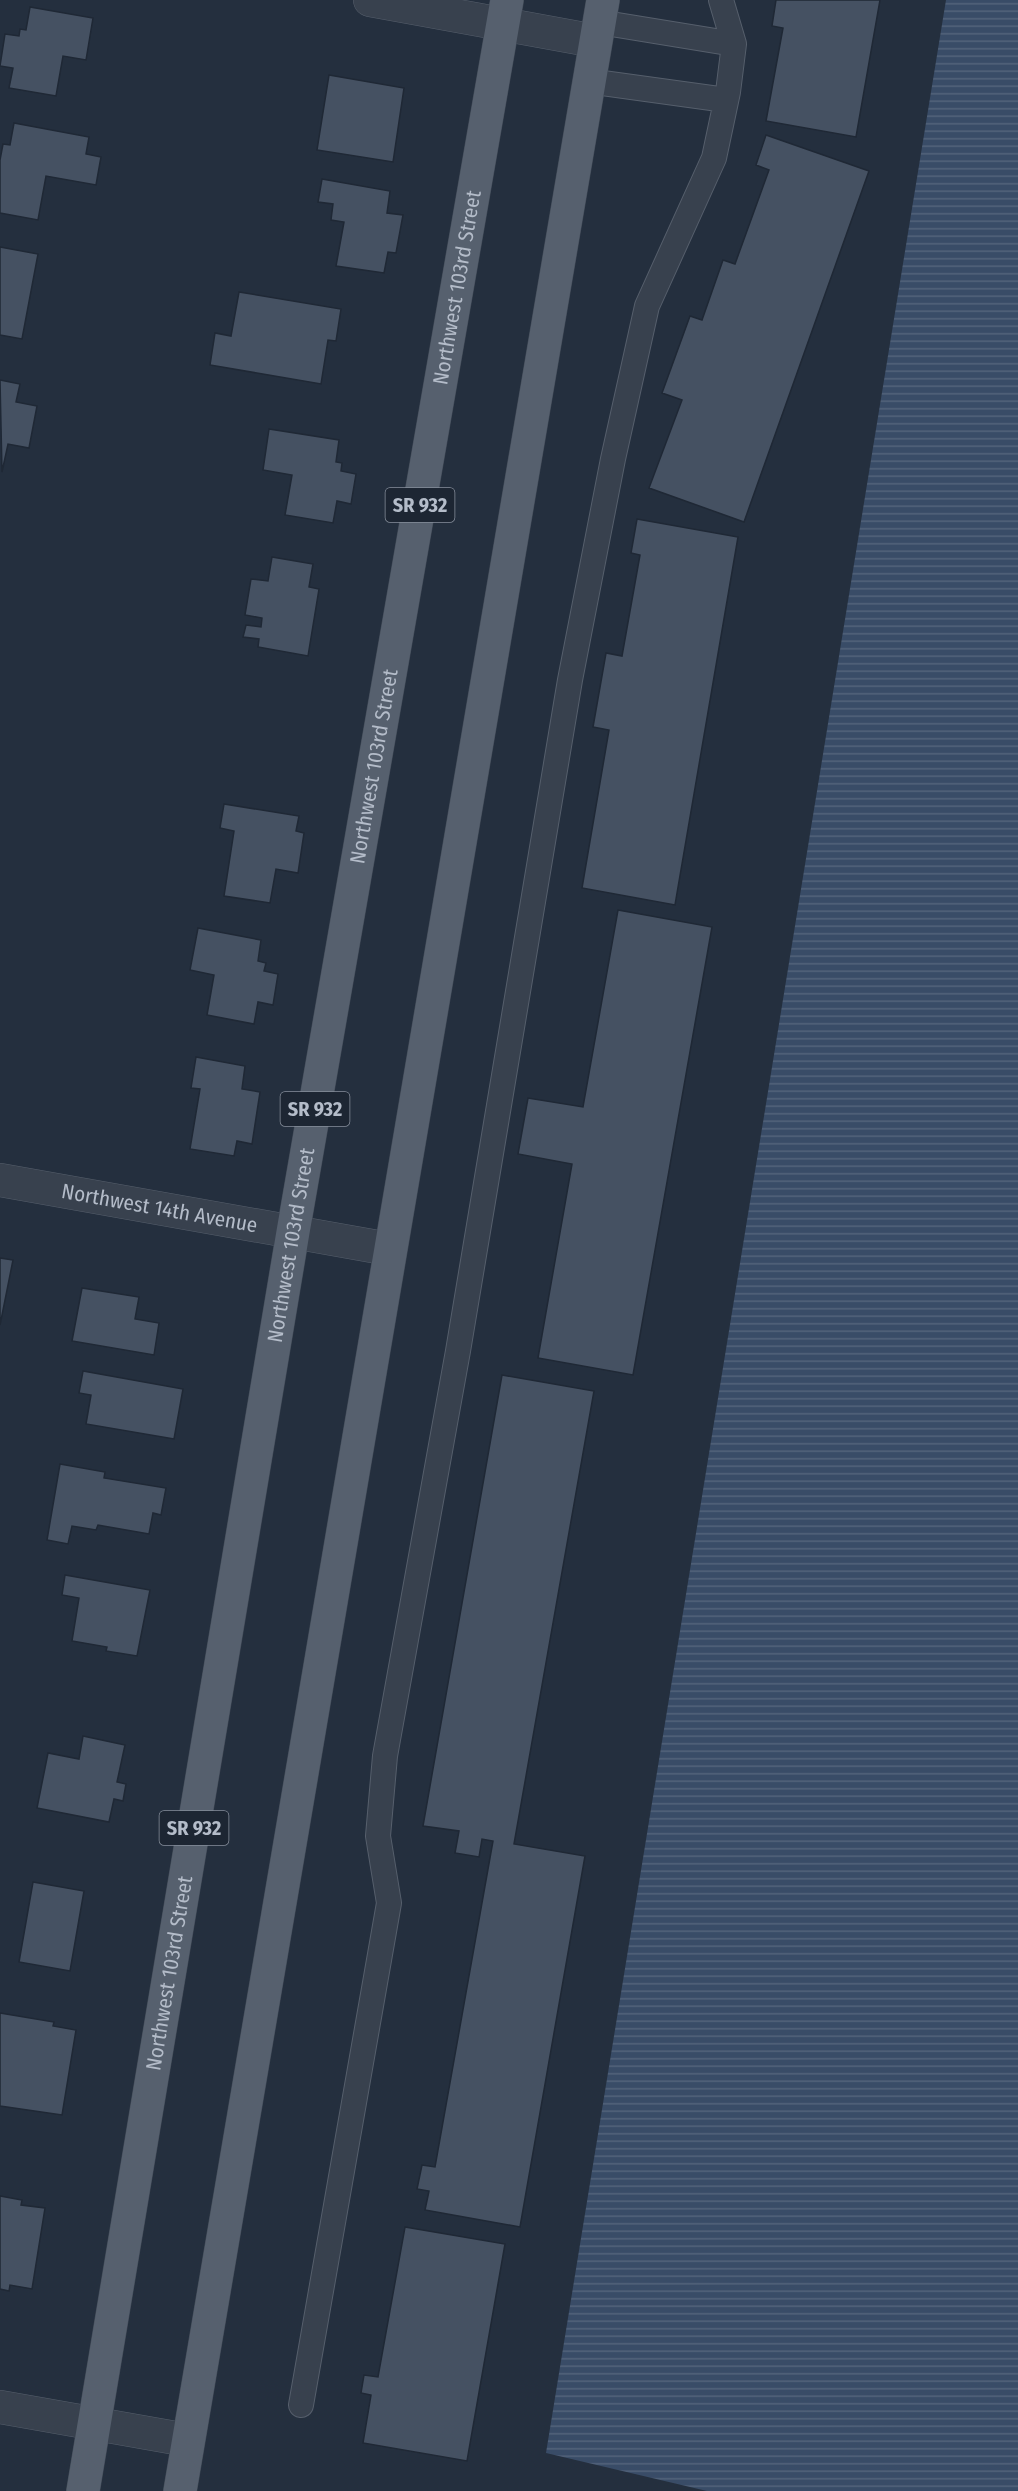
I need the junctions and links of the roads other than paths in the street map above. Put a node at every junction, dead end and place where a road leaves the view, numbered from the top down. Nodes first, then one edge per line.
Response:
1 (370, 0) edge
2 (721, 0) edge
3 (505, 12) edge
4 (599, 21) edge
5 (734, 44) junction
6 (588, 81) junction
7 (726, 100) junction
8 (0, 1180) edge
9 (293, 1232) junction
10 (389, 1249) junction
11 (301, 2405) dead end
12 (0, 2406) edge
13 (94, 2425) junction
14 (188, 2440) junction
15 (83, 2491) edge
16 (180, 2491) edge

1 - 3 street
2 - 5 lane
3 - 4 street
3 - 9 main road, Northwest 103rd Street / SR 932
4 - 5 lane
4 - 6 main road
5 - 7 lane
6 - 7 lane
6 - 10 main road
7 - 11 lane
8 - 9 street, Northwest 14th Avenue
9 - 10 street, Northwest 14th Avenue
9 - 13 main road, Northwest 103rd Street / SR 932
10 - 14 main road
12 - 13 street
13 - 14 street
13 - 15 main road, Northwest 103rd Street / SR 932
14 - 16 main road

